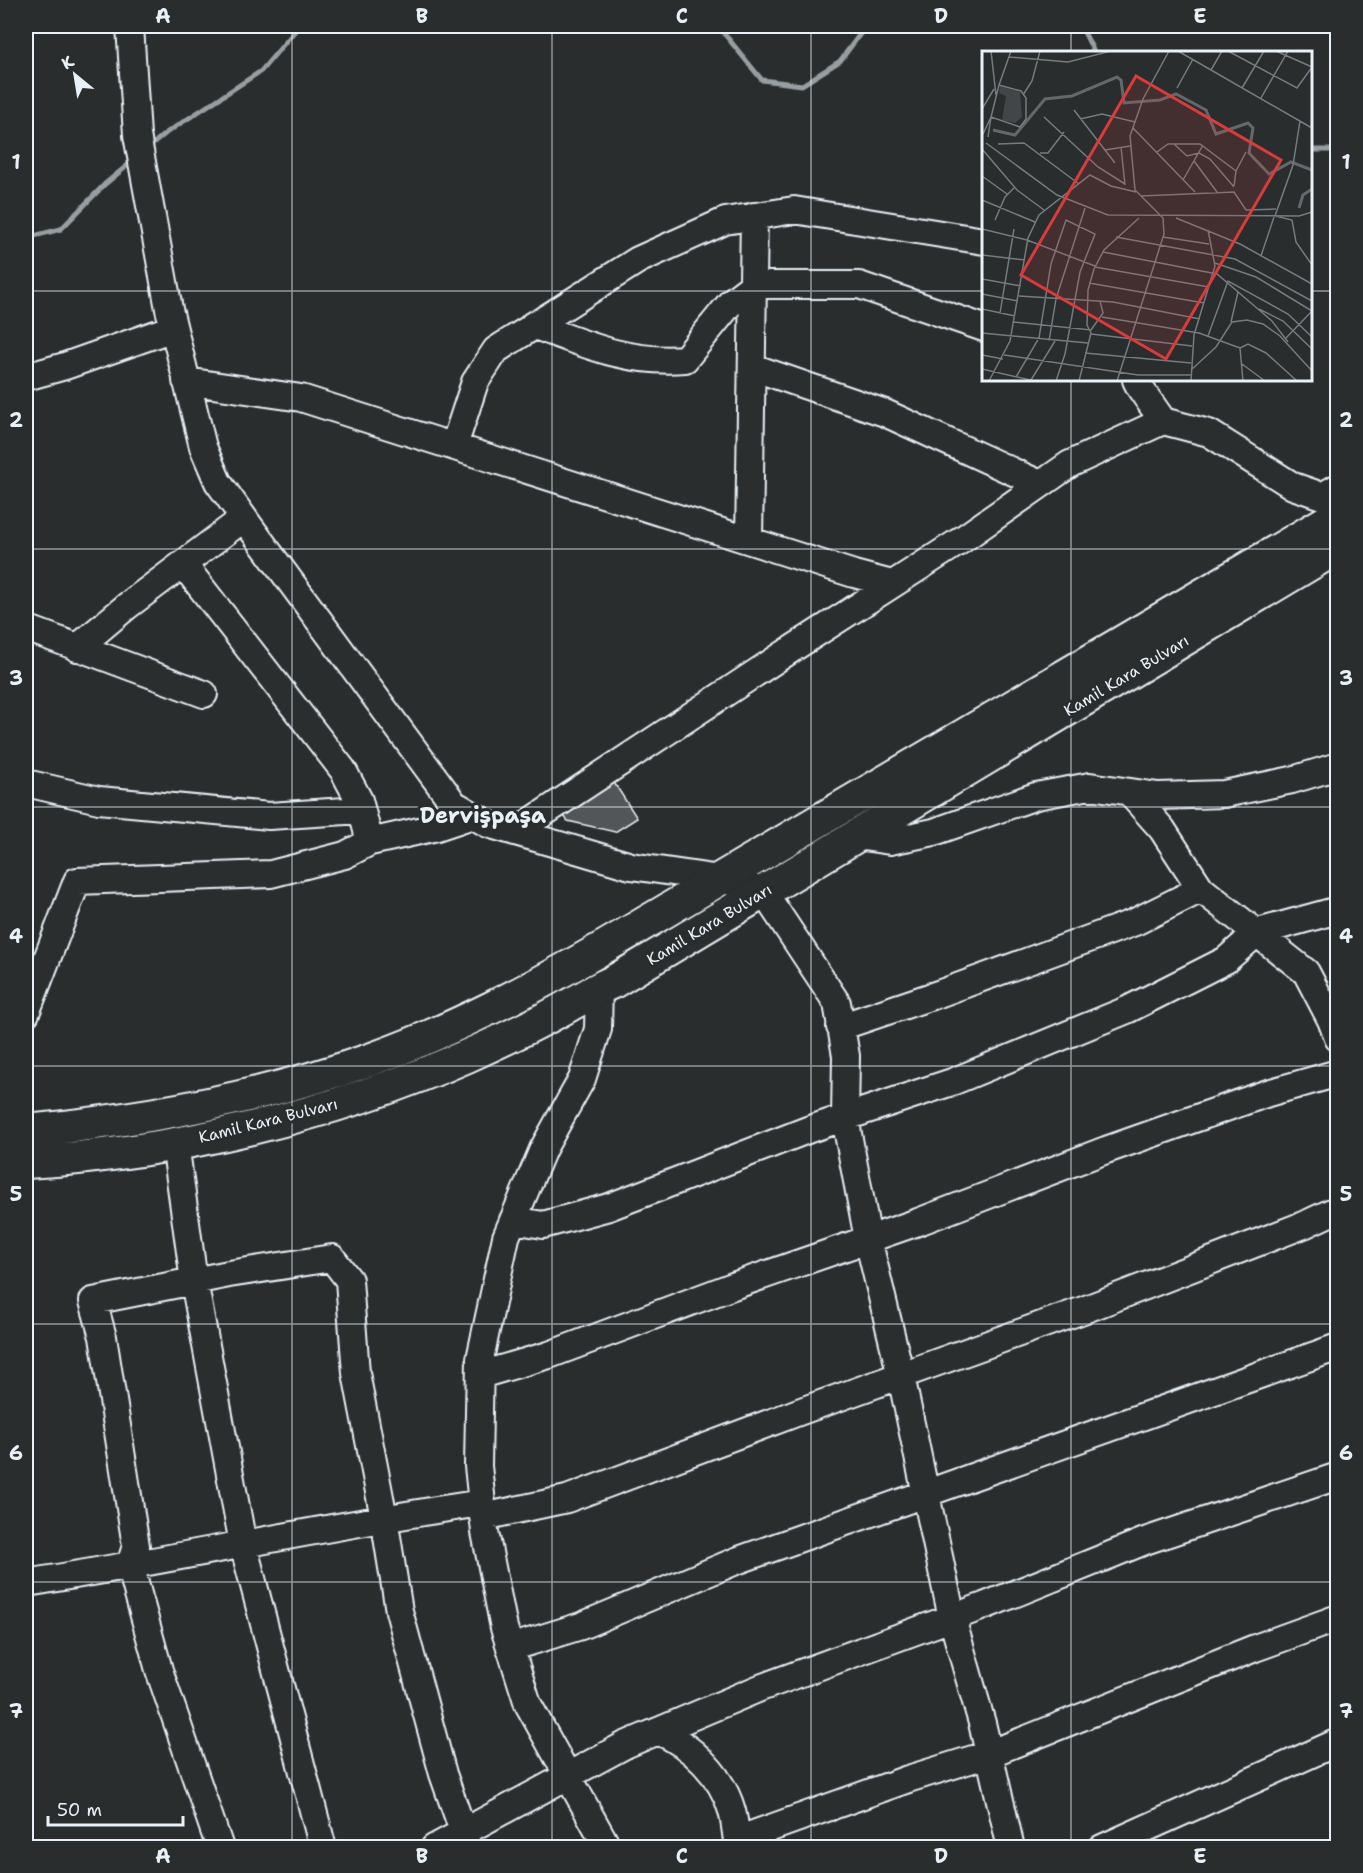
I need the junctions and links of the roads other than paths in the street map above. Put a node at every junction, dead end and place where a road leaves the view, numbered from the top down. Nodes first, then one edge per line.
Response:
1 (129, 26) edge
2 (754, 216) junction
3 (982, 241) edge
4 (753, 285) junction
5 (533, 325) junction
6 (982, 327) edge
7 (173, 328) junction
8 (752, 367) junction
9 (26, 377) edge
10 (186, 381) junction
11 (1134, 382) edge
12 (1163, 421) junction
13 (454, 446) junction
14 (1040, 484) junction
15 (1338, 487) edge
16 (1338, 515) edge
17 (244, 518) junction
18 (749, 540) junction
19 (1338, 547) edge
20 (183, 564) junction
21 (892, 584) junction
22 (26, 628) edge
23 (77, 648) junction
24 (204, 694) dead end
25 (1338, 766) edge
26 (26, 783) edge
27 (1129, 792) junction
28 (361, 810) junction
29 (473, 815) junction
30 (515, 832) junction
31 (856, 836) junction
32 (370, 842) junction
33 (720, 879) junction
34 (1201, 889) junction
35 (763, 891) junction
36 (1338, 910) edge
37 (1258, 932) junction
38 (599, 987) junction
39 (1328, 992) edge
40 (28, 998) edge
41 (840, 1027) junction
42 (1338, 1038) edge
43 (1338, 1073) edge
44 (845, 1118) junction
45 (26, 1131) edge
46 (175, 1143) junction
47 (26, 1162) edge
48 (1338, 1209) edge
49 (513, 1221) junction
50 (868, 1239) junction
51 (194, 1281) junction
52 (1338, 1347) edge
53 (480, 1375) junction
54 (901, 1376) junction
55 (1338, 1476) edge
56 (926, 1494) junction
57 (483, 1510) junction
58 (384, 1518) junction
59 (243, 1544) junction
60 (130, 1565) junction
61 (26, 1582) edge
62 (952, 1618) junction
63 (1338, 1618) edge
64 (510, 1648) junction
65 (658, 1731) junction
66 (1338, 1742) edge
67 (989, 1754) junction
68 (568, 1776) junction
69 (466, 1840) edge
70 (738, 1844) edge
71 (220, 1848) edge
72 (324, 1848) edge
73 (434, 1848) edge
74 (608, 1848) edge
75 (1011, 1848) edge
76 (1102, 1848) edge

1 - 7 street
2 - 3 street
2 - 4 street
2 - 5 street
4 - 5 street
4 - 6 street
4 - 8 street
5 - 13 street
7 - 9 street
7 - 10 street
8 - 14 street
8 - 18 street
10 - 13 street
10 - 17 street
11 - 12 street
12 - 14 street
12 - 15 street
13 - 18 street
14 - 21 street
16 - 33 main road, Kamil Kara Bulvarı
17 - 20 street
17 - 29 street
18 - 21 street
19 - 31 main road, Kamil Kara Bulvarı
20 - 23 street
20 - 28 street
21 - 30 street
22 - 23 street
23 - 24 street
25 - 27 street
26 - 28 street
27 - 31 street
27 - 34 street
28 - 32 street
29 - 30 street
29 - 32 street
30 - 33 street
31 - 35 main road, Kamil Kara Bulvarı
32 - 40 street
33 - 35 street
33 - 45 main road, Kamil Kara Bulvarı
34 - 37 street
34 - 41 street
35 - 38 main road, Kamil Kara Bulvarı
35 - 41 street
36 - 37 street
37 - 39 street
37 - 44 street
38 - 46 main road, Kamil Kara Bulvarı
38 - 49 street
39 - 42 street
41 - 44 street
43 - 50 street
44 - 49 street
44 - 50 street
46 - 47 main road, Kamil Kara Bulvarı
46 - 51 street
48 - 54 street
49 - 53 street
50 - 53 street
50 - 54 street
51 - 58 street
51 - 59 street
51 - 60 street
52 - 56 street
53 - 57 street
54 - 56 street
54 - 57 street
55 - 62 street
56 - 62 street
56 - 64 street
57 - 58 street
57 - 64 street
58 - 59 street
58 - 69 street
59 - 60 street
59 - 72 street
60 - 61 street
60 - 71 street
62 - 65 street
62 - 67 street
63 - 67 street
64 - 68 street
65 - 68 street
65 - 70 street
66 - 76 street
67 - 70 street
67 - 75 street
68 - 69 street
68 - 74 street
69 - 73 street

